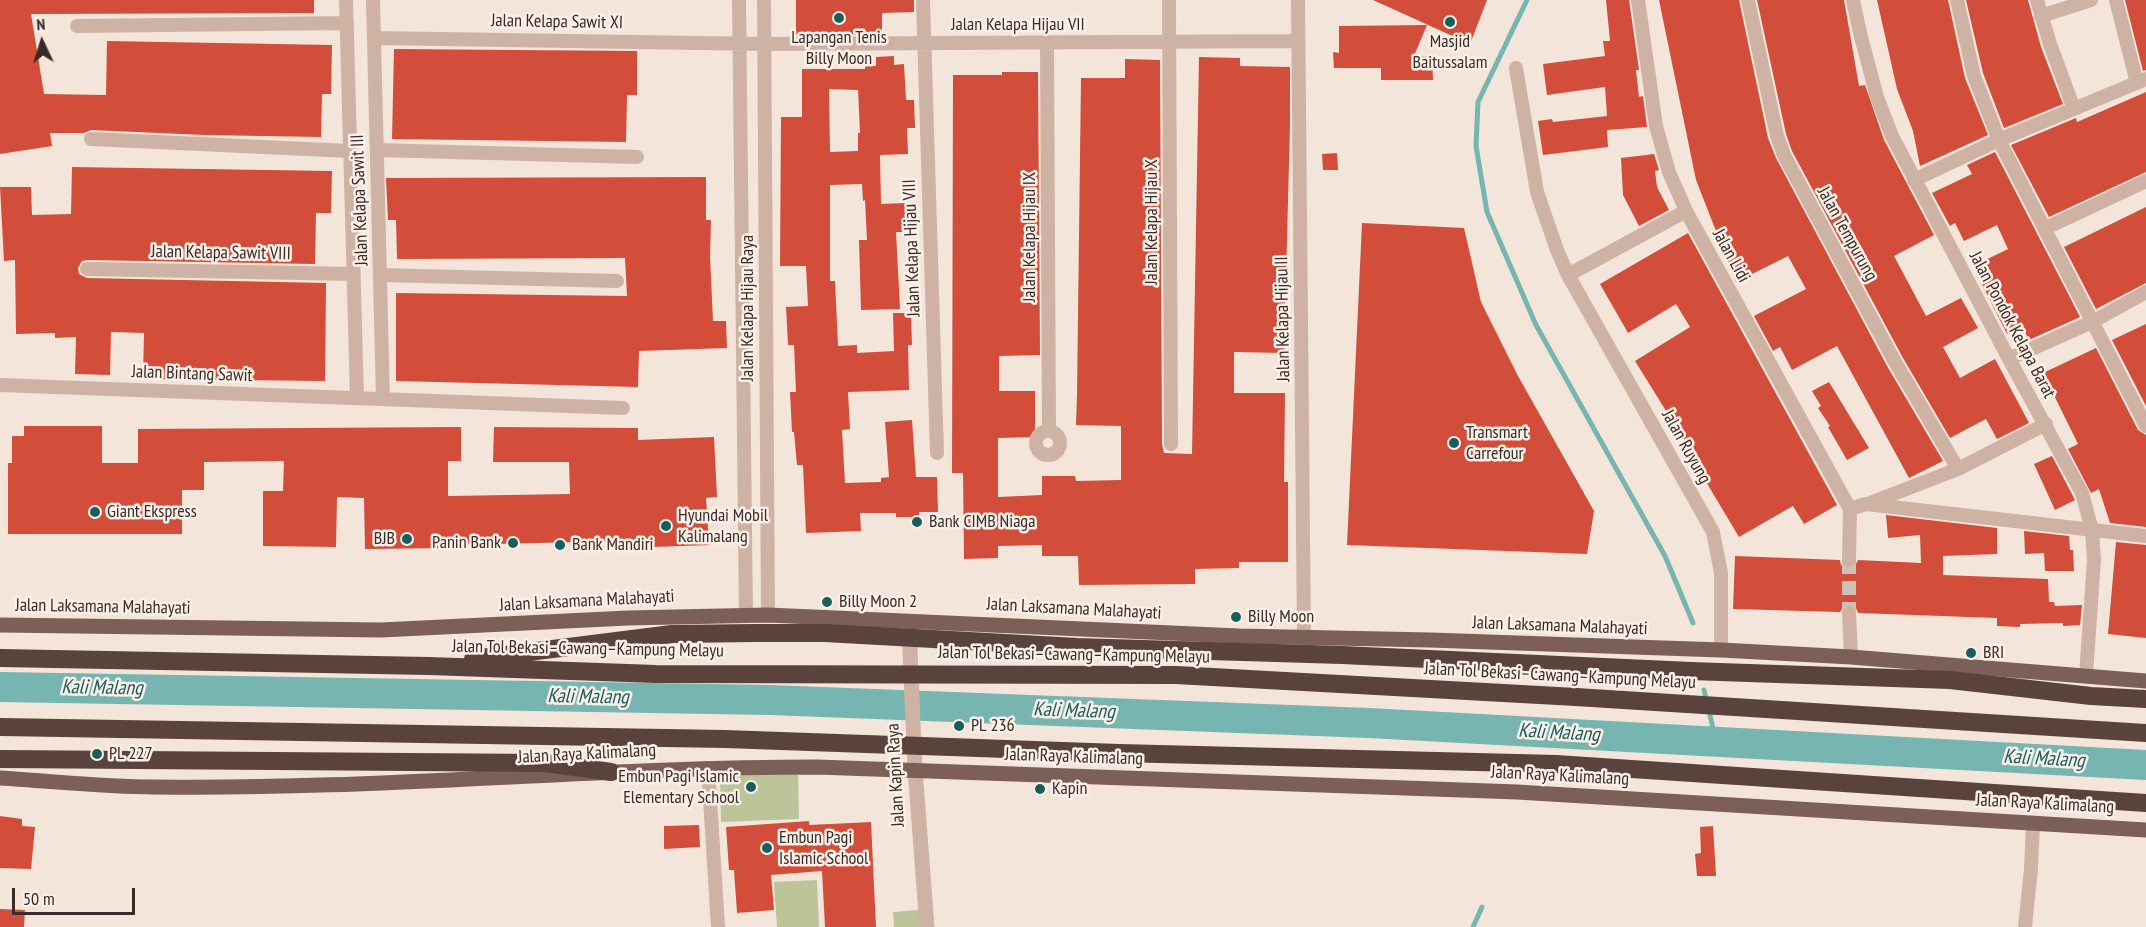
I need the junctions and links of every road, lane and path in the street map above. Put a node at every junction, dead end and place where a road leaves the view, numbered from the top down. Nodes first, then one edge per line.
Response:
1 (346, 0) edge
2 (373, 0) edge
3 (739, 0) edge
4 (764, 0) edge
5 (923, 0) edge
6 (1168, 0) edge
7 (1298, 0) edge
8 (1638, 0) edge
9 (1748, 0) edge
10 (1853, 0) edge
11 (1957, 0) edge
12 (2037, 0) edge
13 (2091, 0) edge
14 (2116, 0) edge
15 (2041, 16) junction
16 (347, 23) junction
17 (77, 26) dead end
18 (374, 38) junction
19 (1297, 41) junction
20 (1047, 42) junction
21 (1169, 42) junction
22 (739, 43) junction
23 (924, 43) junction
24 (765, 44) junction
25 (1516, 68) dead end
26 (2141, 81) edge
27 (2074, 109) junction
28 (91, 139) dead end
29 (2000, 140) junction
30 (377, 150) junction
31 (350, 151) junction
32 (636, 157) dead end
33 (1914, 180) junction
34 (2146, 181) edge
35 (1686, 211) junction
36 (2046, 228) junction
37 (87, 269) dead end
38 (353, 274) junction
39 (380, 275) junction
40 (1569, 275) junction
41 (617, 281) dead end
42 (2146, 292) edge
43 (2094, 321) junction
44 (2009, 359) junction
45 (0, 385) edge
46 (357, 398) junction
47 (383, 399) junction
48 (623, 408) dead end
49 (2046, 424) junction
50 (2146, 426) edge
51 (1048, 431) dead end
52 (1171, 444) dead end
53 (937, 453) dead end
54 (1958, 469) junction
55 (744, 482) junction
56 (767, 483) junction
57 (1866, 504) junction
58 (1850, 509) junction
59 (2092, 530) junction
60 (2146, 536) edge
61 (1849, 560) tunnel mouth
62 (1849, 613) tunnel mouth
63 (746, 615) junction
64 (768, 615) junction
65 (909, 621) junction
66 (0, 625) edge
67 (1304, 638) junction
68 (1716, 651) junction
69 (1851, 657) junction
70 (0, 658) edge
71 (429, 666) junction
72 (2086, 675) junction
73 (2146, 681) edge
74 (2146, 699) edge
75 (0, 727) edge
76 (2146, 733) edge
77 (0, 759) edge
78 (708, 768) junction
79 (915, 769) junction
80 (611, 772) junction
81 (0, 778) edge
82 (2146, 803) edge
83 (2033, 823) junction
84 (2146, 830) edge
85 (718, 927) edge
86 (927, 927) edge
87 (2025, 927) edge

1 - 16 street, Jalan Kelapa Sawit III
2 - 18 street, Jalan Kelapa Sawit III
3 - 22 street, Jalan Kelapa Hijau Raya
4 - 24 street, Jalan Kelapa Hijau Raya
5 - 23 street, Jalan Kelapa Hijau VIII
6 - 21 street, Jalan Kelapa Hijau X
7 - 19 street, Jalan Kelapa Hijau II
8 - 35 street, Jalan Lidi
9 - 54 street, Jalan Tempurung
10 - 33 street, Jalan Pondok Kelapa Barat
11 - 29 street
12 - 15 street
13 - 15 street
14 - 26 street
15 - 27 street
16 - 17 street
16 - 31 street, Jalan Kelapa Sawit III
18 - 22 street, Jalan Kelapa Sawit XI
18 - 30 street, Jalan Kelapa Sawit III
19 - 21 street, Jalan Kelapa Hijau VII
19 - 67 street, Jalan Kelapa Hijau II
20 - 21 street, Jalan Kelapa Hijau VII
20 - 23 street, Jalan Kelapa Hijau VII
20 - 51 street, Jalan Kelapa Hijau IX
21 - 52 street, Jalan Kelapa Hijau X
22 - 24 street, Jalan Kelapa Hijau VII
22 - 55 street, Jalan Kelapa Hijau Raya
23 - 24 street, Jalan Kelapa Hijau VII
23 - 53 street, Jalan Kelapa Hijau VIII
24 - 56 street, Jalan Kelapa Hijau Raya
25 - 40 street, Jalan Ruyung
26 - 27 street
27 - 29 street
28 - 31 street
29 - 33 street
29 - 36 street
30 - 32 street
30 - 39 street, Jalan Kelapa Sawit III
31 - 38 street, Jalan Kelapa Sawit III
33 - 44 street, Jalan Pondok Kelapa Barat
34 - 36 street
35 - 40 street
35 - 58 street, Jalan Lidi
36 - 43 street
37 - 38 street, Jalan Kelapa Sawit VIII
38 - 46 street, Jalan Kelapa Sawit III
39 - 41 street
39 - 47 street, Jalan Kelapa Sawit III
40 - 68 street, Jalan Ruyung
42 - 43 street
43 - 44 street
43 - 50 street
44 - 49 street, Jalan Pondok Kelapa Barat
45 - 46 street, Jalan Bintang Sawit
46 - 47 street, Jalan Bintang Sawit
47 - 48 street, Jalan Bintang Sawit
49 - 54 street
49 - 59 street, Jalan Pondok Kelapa Barat
54 - 57 street
55 - 56 street
55 - 63 street, Jalan Kelapa Hijau Raya
56 - 64 street, Jalan Kelapa Hijau Raya
57 - 58 street
57 - 59 street
58 - 61 street
59 - 60 street
59 - 72 street, Jalan Pondok Kelapa Barat
62 - 69 street
63 - 64 main road, Jalan Laksamana Malahayati
63 - 66 main road, Jalan Laksamana Malahayati
64 - 65 main road, Jalan Laksamana Malahayati
65 - 67 main road, Jalan Laksamana Malahayati
65 - 79 street, Jalan Kapin Raya
67 - 68 main road, Jalan Laksamana Malahayati
68 - 69 main road, Jalan Laksamana Malahayati
69 - 72 main road, Jalan Laksamana Malahayati
70 - 71 highway, Jalan Tol Bekasi–Cawang–Kampung Melayu
71 - 74 highway, bridge
71 - 76 highway, Jalan Tol Bekasi–Cawang–Kampung Melayu, bridge
72 - 73 main road, Jalan Laksamana Malahayati
75 - 82 highway, bridge
77 - 80 highway
78 - 79 main road, Jalan Raya Kalimalang
78 - 80 main road, Jalan Raya Kalimalang
78 - 85 street
79 - 83 main road, Jalan Raya Kalimalang
79 - 86 street, Jalan Kapin Raya
80 - 81 main road, Jalan Raya Kalimalang
83 - 84 main road, Jalan Raya Kalimalang
83 - 87 street

